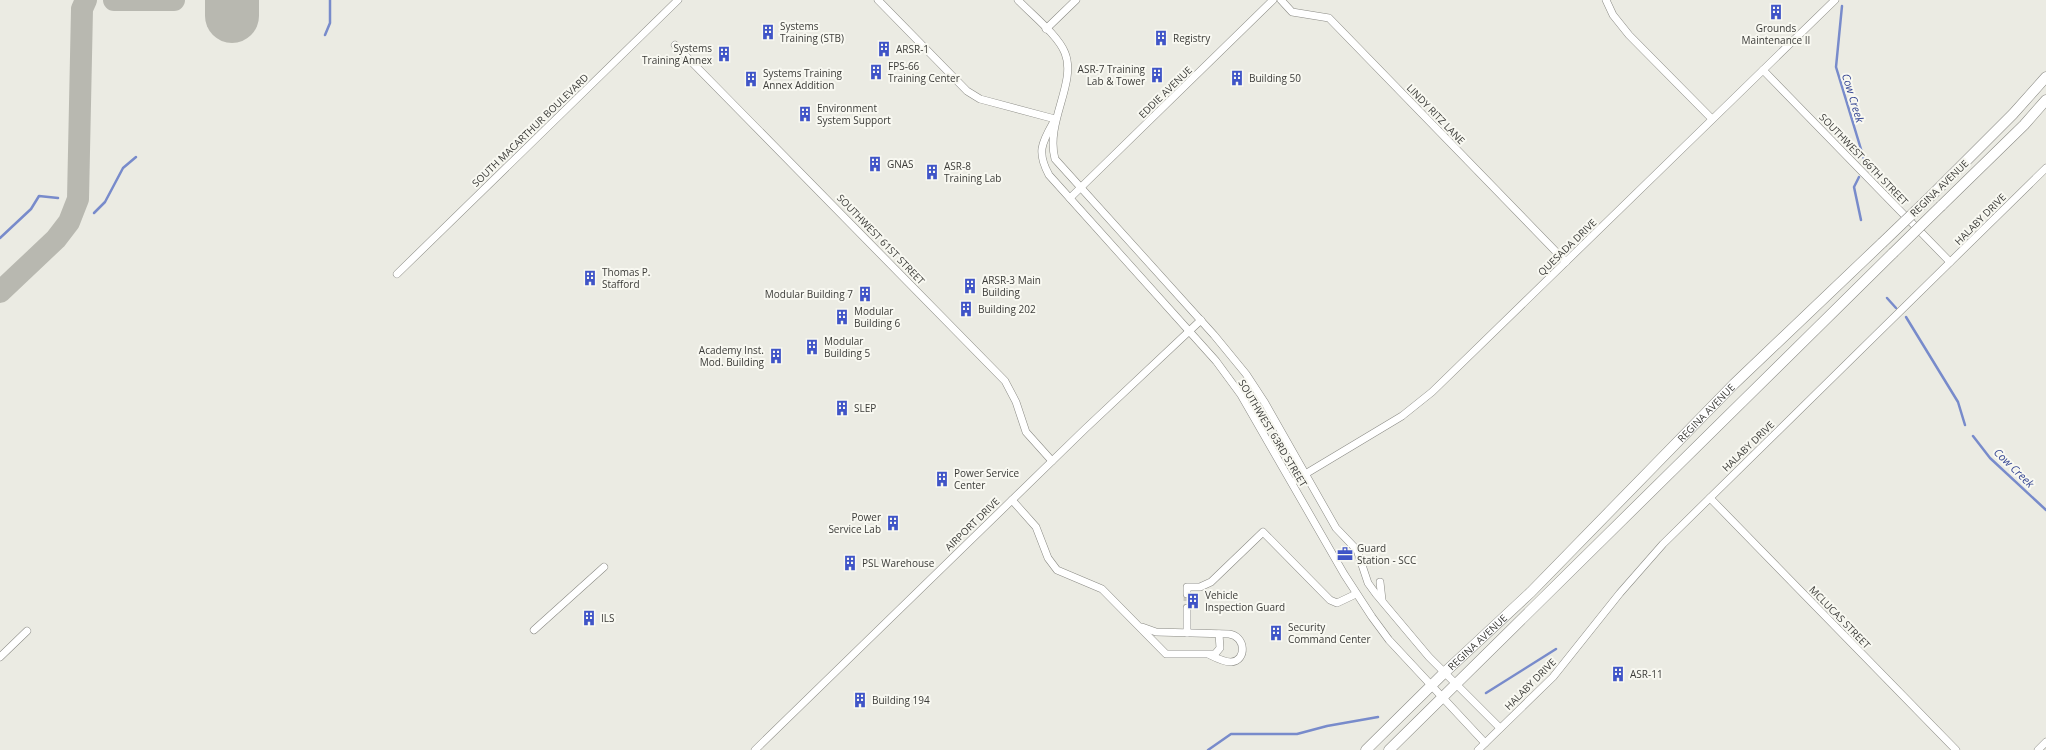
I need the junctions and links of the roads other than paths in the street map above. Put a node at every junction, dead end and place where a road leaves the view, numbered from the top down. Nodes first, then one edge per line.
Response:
1 (678, 0) edge
2 (878, 0) edge
3 (1018, 0) edge
4 (1076, 0) edge
5 (1273, 0) edge
6 (1281, 0) edge
7 (1606, 0) edge
8 (1835, 0) edge
9 (1046, 29) junction
10 (675, 45) dead end
11 (1763, 70) junction
12 (2046, 77) edge
13 (2046, 100) edge
14 (1055, 119) junction
15 (1712, 119) junction
16 (2046, 168) edge
17 (1081, 188) junction
18 (1070, 198) junction
19 (1566, 262) junction
20 (1950, 262) junction
21 (397, 274) dead end
22 (1201, 320) junction
23 (1190, 331) junction
24 (1052, 460) junction
25 (1306, 474) junction
26 (1292, 482) junction
27 (1710, 498) junction
28 (1012, 500) junction
29 (604, 567) dead end
30 (1380, 582) dead end
31 (1187, 590) dead end
32 (1356, 594) junction
33 (1187, 608) tunnel mouth
34 (1388, 611) junction
35 (1136, 624) junction
36 (534, 630) dead end
37 (27, 631) dead end
38 (1187, 633) junction
39 (1219, 634) junction
40 (1210, 655) junction
41 (0, 657) edge
42 (1444, 672) junction
43 (1458, 684) junction
44 (1432, 686) junction
45 (1443, 699) junction
46 (1500, 728) junction
47 (2046, 742) edge
48 (1485, 743) junction
49 (758, 748) edge
50 (1366, 750) edge
51 (1389, 750) edge
52 (1478, 750) edge
53 (1956, 750) edge
54 (2038, 750) edge

1 - 21 street, SOUTH MACARTHUR BOULEVARD
2 - 14 street
3 - 9 street, SOUTHWEST 63RD STREET
4 - 9 street
5 - 17 street, EDDIE AVENUE
6 - 19 street, LINDY RITZ LANE
7 - 15 street
8 - 11 street, QUESADA DRIVE
9 - 14 street, SOUTHWEST 63RD STREET
10 - 24 street, SOUTHWEST 61ST STREET
11 - 15 street, QUESADA DRIVE
11 - 20 street, SOUTHWEST 66TH STREET
12 - 42 main road, REGINA AVENUE, bridge
13 - 43 main road, REGINA AVENUE, bridge
14 - 17 street, SOUTHWEST 63RD STREET
14 - 18 street, SOUTHWEST 63RD STREET
15 - 19 street, QUESADA DRIVE
16 - 20 street, HALABY DRIVE
17 - 18 street, EDDIE AVENUE
17 - 22 street, SOUTHWEST 63RD STREET
18 - 23 street, SOUTHWEST 63RD STREET
19 - 25 street, QUESADA DRIVE
20 - 27 street, HALABY DRIVE
22 - 23 street, AIRPORT DRIVE
22 - 25 street, SOUTHWEST 63RD STREET
23 - 24 street, AIRPORT DRIVE
23 - 26 street, SOUTHWEST 63RD STREET
24 - 28 street, AIRPORT DRIVE
25 - 26 street, QUESADA DRIVE
25 - 34 street, SOUTHWEST 63RD STREET
26 - 32 street, SOUTHWEST 63RD STREET
27 - 46 street, HALABY DRIVE
27 - 53 street, MCLUCAS STREET
28 - 35 street
28 - 49 street, AIRPORT DRIVE
29 - 36 street
30 - 34 street
31 - 32 street
32 - 44 street, SOUTHWEST 63RD STREET
33 - 38 street
34 - 42 street, SOUTHWEST 63RD STREET
35 - 38 street
35 - 40 street
37 - 41 street
38 - 39 street
39 - 40 street
39 - 40 street
42 - 43 street, SOUTHWEST 63RD STREET
42 - 44 main road, REGINA AVENUE
43 - 45 main road, REGINA AVENUE
43 - 46 street, SOUTHWEST 63RD STREET
44 - 45 street, SOUTHWEST 63RD STREET
44 - 50 main road, REGINA AVENUE
45 - 48 street, SOUTHWEST 63RD STREET
45 - 51 main road, REGINA AVENUE
46 - 48 street, HALABY DRIVE
47 - 54 street
48 - 52 street, HALABY DRIVE

